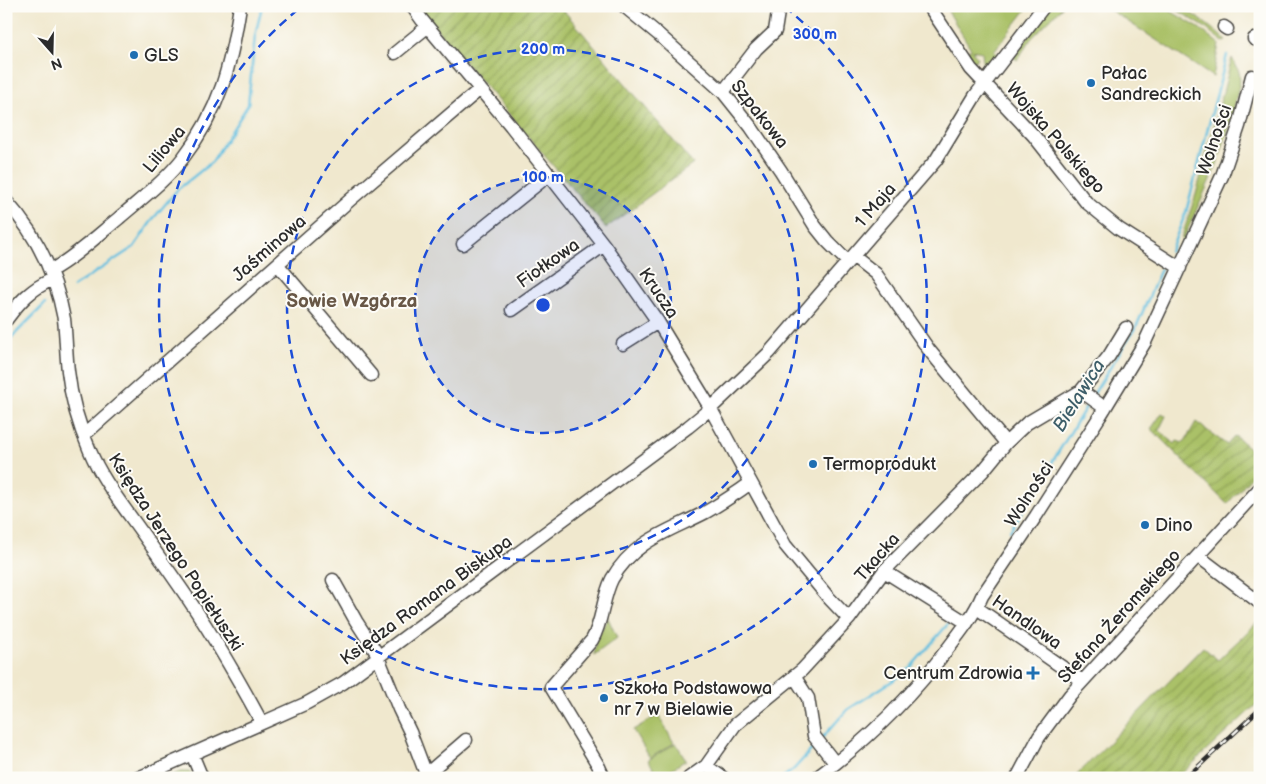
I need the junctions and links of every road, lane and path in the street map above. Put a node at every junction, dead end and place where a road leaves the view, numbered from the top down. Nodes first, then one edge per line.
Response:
1 (240, 6) edge
2 (412, 6) edge
3 (624, 6) edge
4 (779, 6) edge
5 (929, 6) edge
6 (1044, 6) edge
7 (427, 27) junction
8 (395, 54) dead end
9 (1256, 77) edge
10 (985, 84) junction
11 (480, 89) junction
12 (723, 92) junction
13 (550, 174) junction
14 (6, 201) edge
15 (463, 244) dead end
16 (604, 245) junction
17 (851, 259) junction
18 (278, 265) junction
19 (1180, 268) junction
20 (51, 275) junction
21 (512, 310) dead end
22 (6, 320) edge
23 (658, 322) junction
24 (1126, 328) dead end
25 (623, 344) dead end
26 (371, 375) dead end
27 (1092, 399) junction
28 (710, 409) junction
29 (84, 435) junction
30 (1006, 443) junction
31 (751, 483) junction
32 (1260, 488) edge
33 (1198, 556) junction
34 (884, 571) junction
35 (333, 580) dead end
36 (1260, 603) edge
37 (977, 608) junction
38 (849, 618) junction
39 (967, 622) junction
40 (378, 658) junction
41 (794, 676) junction
42 (1082, 681) junction
43 (262, 723) junction
44 (466, 740) dead end
45 (192, 754) junction
46 (835, 764) junction
47 (706, 766) junction
48 (424, 776) edge
49 (138, 778) edge
50 (202, 778) edge
51 (604, 778) edge
52 (689, 778) edge
53 (723, 778) edge
54 (816, 778) edge
55 (1017, 778) edge

1 - 20 street, Liliowa
2 - 7 street, Krucza
3 - 12 street, Szpakowa
4 - 12 street
5 - 10 street, Wojska Polskiego
6 - 10 street, 1 Maja
7 - 8 street
7 - 11 street, Krucza
9 - 19 street, Wolności
10 - 17 street, 1 Maja
10 - 19 street, Wojska Polskiego
11 - 13 street, Krucza
11 - 18 street, Jaśminowa
12 - 17 street, Szpakowa
13 - 15 street
13 - 16 street, Krucza
14 - 20 street, Księdza Jerzego Popiełuszki
16 - 21 street, Fiołkowa
16 - 23 street, Krucza
17 - 28 street, 1 Maja
17 - 30 street, Szpakowa
18 - 26 street
18 - 29 street, Jaśminowa
19 - 27 street, Wolności
20 - 22 street, Liliowa
20 - 29 street, Księdza Jerzego Popiełuszki
23 - 25 street
23 - 28 street, Krucza
24 - 27 street
27 - 30 street, Tkacka
27 - 37 street, Wolności
28 - 31 street, Krucza
28 - 40 street, Księdza Romana Biskupa
29 - 43 street, Księdza Jerzego Popiełuszki
30 - 34 street, Tkacka
31 - 38 street, Krucza
31 - 51 street
32 - 33 street, Stefana Żeromskiego
33 - 36 street
33 - 42 street, Stefana Żeromskiego
34 - 38 street, Tkacka
34 - 39 street
35 - 40 street
37 - 39 street, Wolności
37 - 42 street, Handlowa
38 - 41 street, Tkacka
39 - 46 street, Wolności
40 - 43 street, Księdza Romana Biskupa
40 - 48 street
41 - 46 street
41 - 47 street, Tkacka
42 - 55 street, Stefana Żeromskiego
43 - 45 street, Księdza Romana Biskupa
44 - 48 street
45 - 49 street, Księdza Romana Biskupa
45 - 50 street
46 - 54 street, Wolności
47 - 52 street, Tkacka
47 - 53 street

